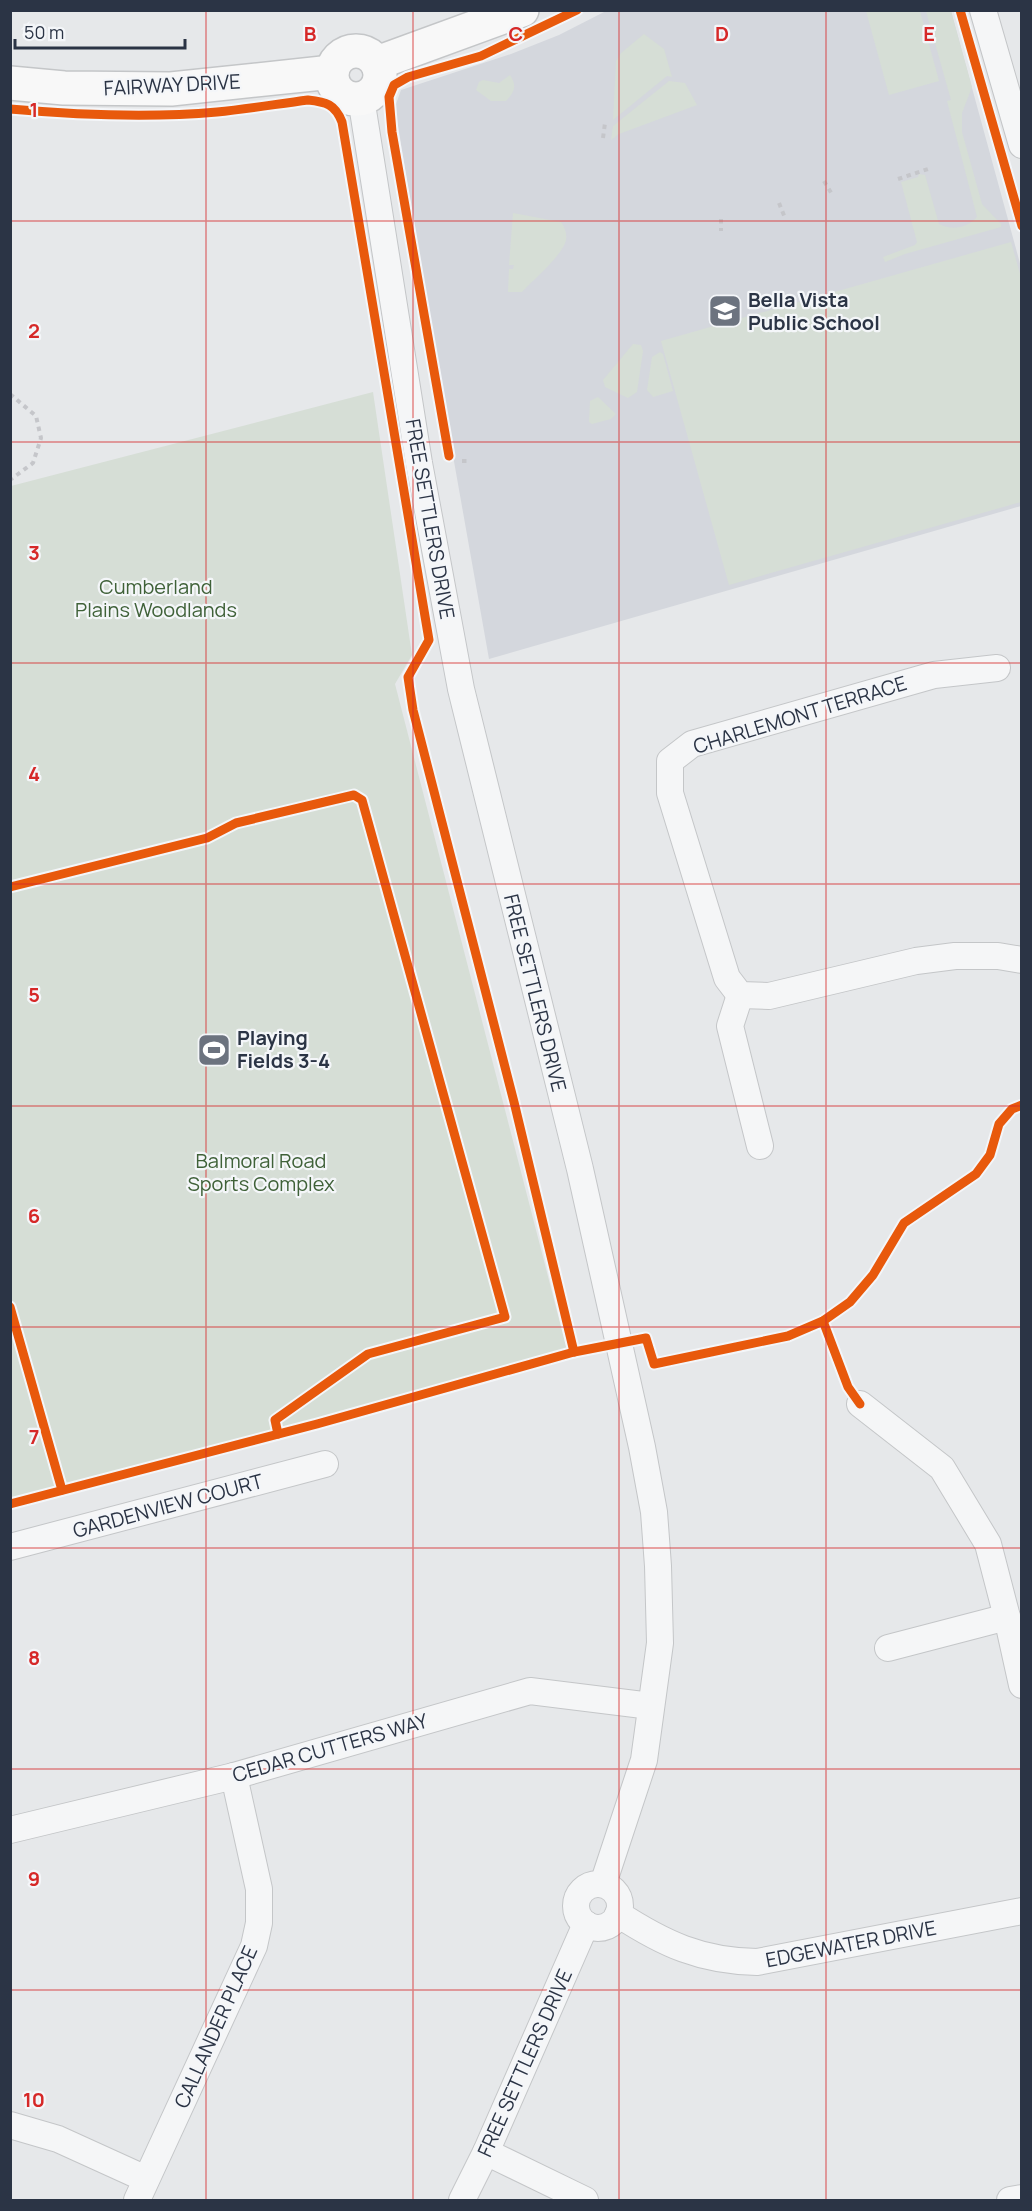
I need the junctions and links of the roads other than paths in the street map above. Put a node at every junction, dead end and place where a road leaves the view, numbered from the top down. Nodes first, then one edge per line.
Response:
1 (522, 10) edge
2 (983, 10) edge
3 (377, 63) junction
4 (333, 72) junction
5 (10, 83) edge
6 (361, 98) junction
7 (1022, 145) edge
8 (997, 668) dead end
9 (1022, 960) edge
10 (740, 995) junction
11 (760, 1146) dead end
12 (861, 1404) dead end
13 (325, 1464) dead end
14 (10, 1547) edge
15 (1007, 1617) junction
16 (888, 1648) dead end
17 (1022, 1685) edge
18 (651, 1706) junction
19 (234, 1776) junction
20 (10, 1830) edge
21 (603, 1884) junction
22 (1022, 1911) edge
23 (618, 1914) junction
24 (586, 1924) junction
25 (10, 2125) edge
26 (486, 2152) junction
27 (141, 2190) edge
28 (1022, 2198) edge
29 (462, 2200) edge
30 (585, 2200) edge
31 (1010, 2200) edge

1 - 3 street
2 - 7 street
3 - 4 street
3 - 6 street
4 - 5 street, FAIRWAY DRIVE
4 - 6 street
6 - 18 street, FREE SETTLERS DRIVE
8 - 10 street, CHARLEMONT TERRACE
9 - 10 street
10 - 11 street
12 - 15 street
13 - 14 street, GARDENVIEW COURT
15 - 16 street
15 - 17 street
18 - 19 street, CEDAR CUTTERS WAY
18 - 21 street, FREE SETTLERS DRIVE
19 - 20 street, CEDAR CUTTERS WAY
19 - 27 street, CALLANDER PLACE
21 - 23 street
21 - 24 street
22 - 23 street, EDGEWATER DRIVE
23 - 24 street
24 - 26 street, FREE SETTLERS DRIVE
25 - 27 street
26 - 29 street, FREE SETTLERS DRIVE
26 - 30 street
28 - 31 street

